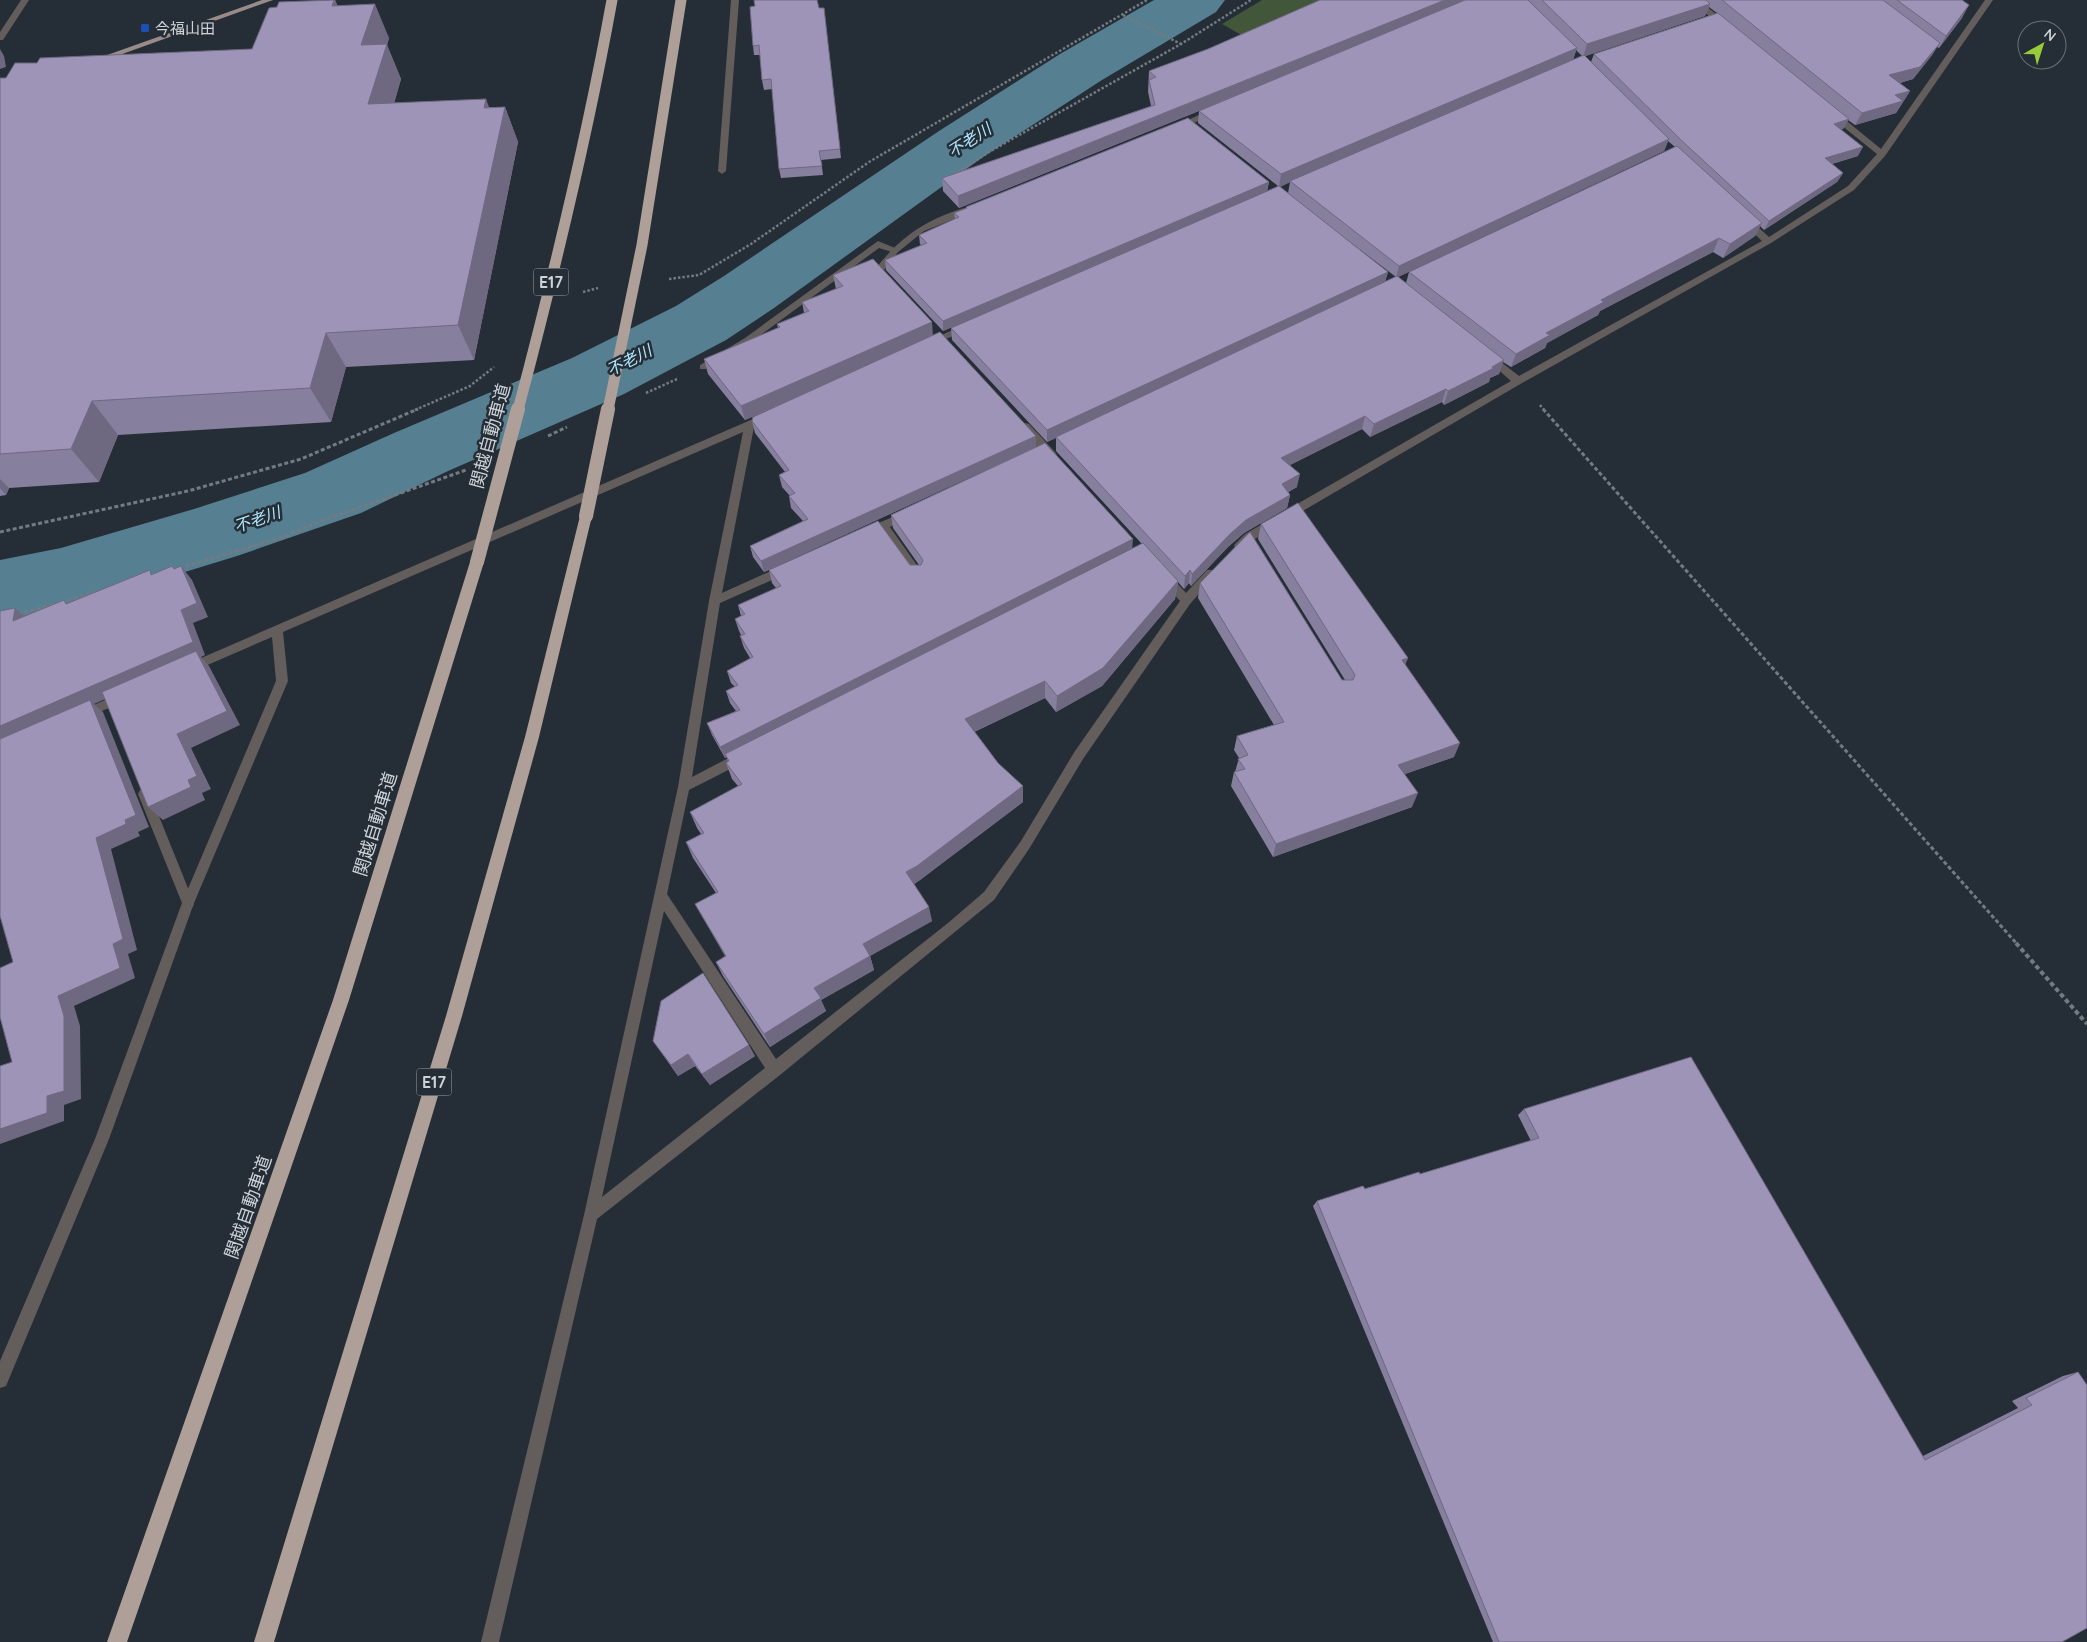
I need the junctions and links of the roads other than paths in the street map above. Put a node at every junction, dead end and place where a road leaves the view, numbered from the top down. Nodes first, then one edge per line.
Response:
1 (24, 0) edge
2 (269, 0) edge
3 (612, 0) edge
4 (680, 0) edge
5 (735, 0) edge
6 (1694, 0) edge
7 (1989, 0) edge
8 (1716, 18) junction
9 (1707, 20) edge
10 (1731, 30) edge
11 (0, 38) edge
12 (93, 61) edge
13 (1224, 108) edge
14 (1829, 111) edge
15 (1170, 130) edge
16 (1882, 154) junction
17 (722, 171) dead end
18 (976, 206) edge
19 (1740, 215) edge
20 (1768, 241) junction
21 (895, 250) junction
22 (891, 283) edge
23 (977, 322) edge
24 (923, 346) edge
25 (1480, 350) edge
26 (703, 367) edge
27 (1518, 380) junction
28 (775, 413) edge
29 (1020, 421) edge
30 (749, 425) junction
31 (1059, 463) edge
32 (917, 510) edge
33 (883, 526) junction
34 (856, 538) edge
35 (1233, 551) edge
36 (795, 565) edge
37 (1219, 565) edge
38 (1155, 567) edge
39 (917, 574) edge
40 (715, 601) junction
41 (1186, 601) junction
42 (277, 629) junction
43 (179, 672) edge
44 (135, 692) edge
45 (72, 720) edge
46 (754, 751) edge
47 (141, 785) edge
48 (684, 787) junction
49 (660, 894) junction
50 (188, 903) junction
51 (775, 1070) junction
52 (591, 1215) junction
53 (0, 1380) edge
54 (117, 1642) edge
55 (264, 1642) edge
56 (490, 1642) edge

1 - 11 street
2 - 12 main road
3 - 54 highway, 関越自動車道 / E17, bridge
4 - 55 highway, E17, bridge
5 - 17 street
6 - 8 street
7 - 16 street
8 - 9 street
8 - 10 street
13 - 15 street
14 - 16 street
16 - 20 street
18 - 21 street
19 - 20 street
20 - 27 street
21 - 22 street
21 - 26 street
23 - 24 street
25 - 27 street
27 - 35 street
28 - 30 street
29 - 31 street
30 - 40 street
30 - 42 street
32 - 33 street
33 - 34 street
33 - 39 street
36 - 40 street
37 - 41 street
38 - 41 street
40 - 48 street
41 - 51 street
42 - 43 street
42 - 50 street
44 - 45 street
46 - 48 street
47 - 50 street
48 - 49 street
49 - 51 street
49 - 52 street
50 - 53 street
51 - 52 street
52 - 56 street

